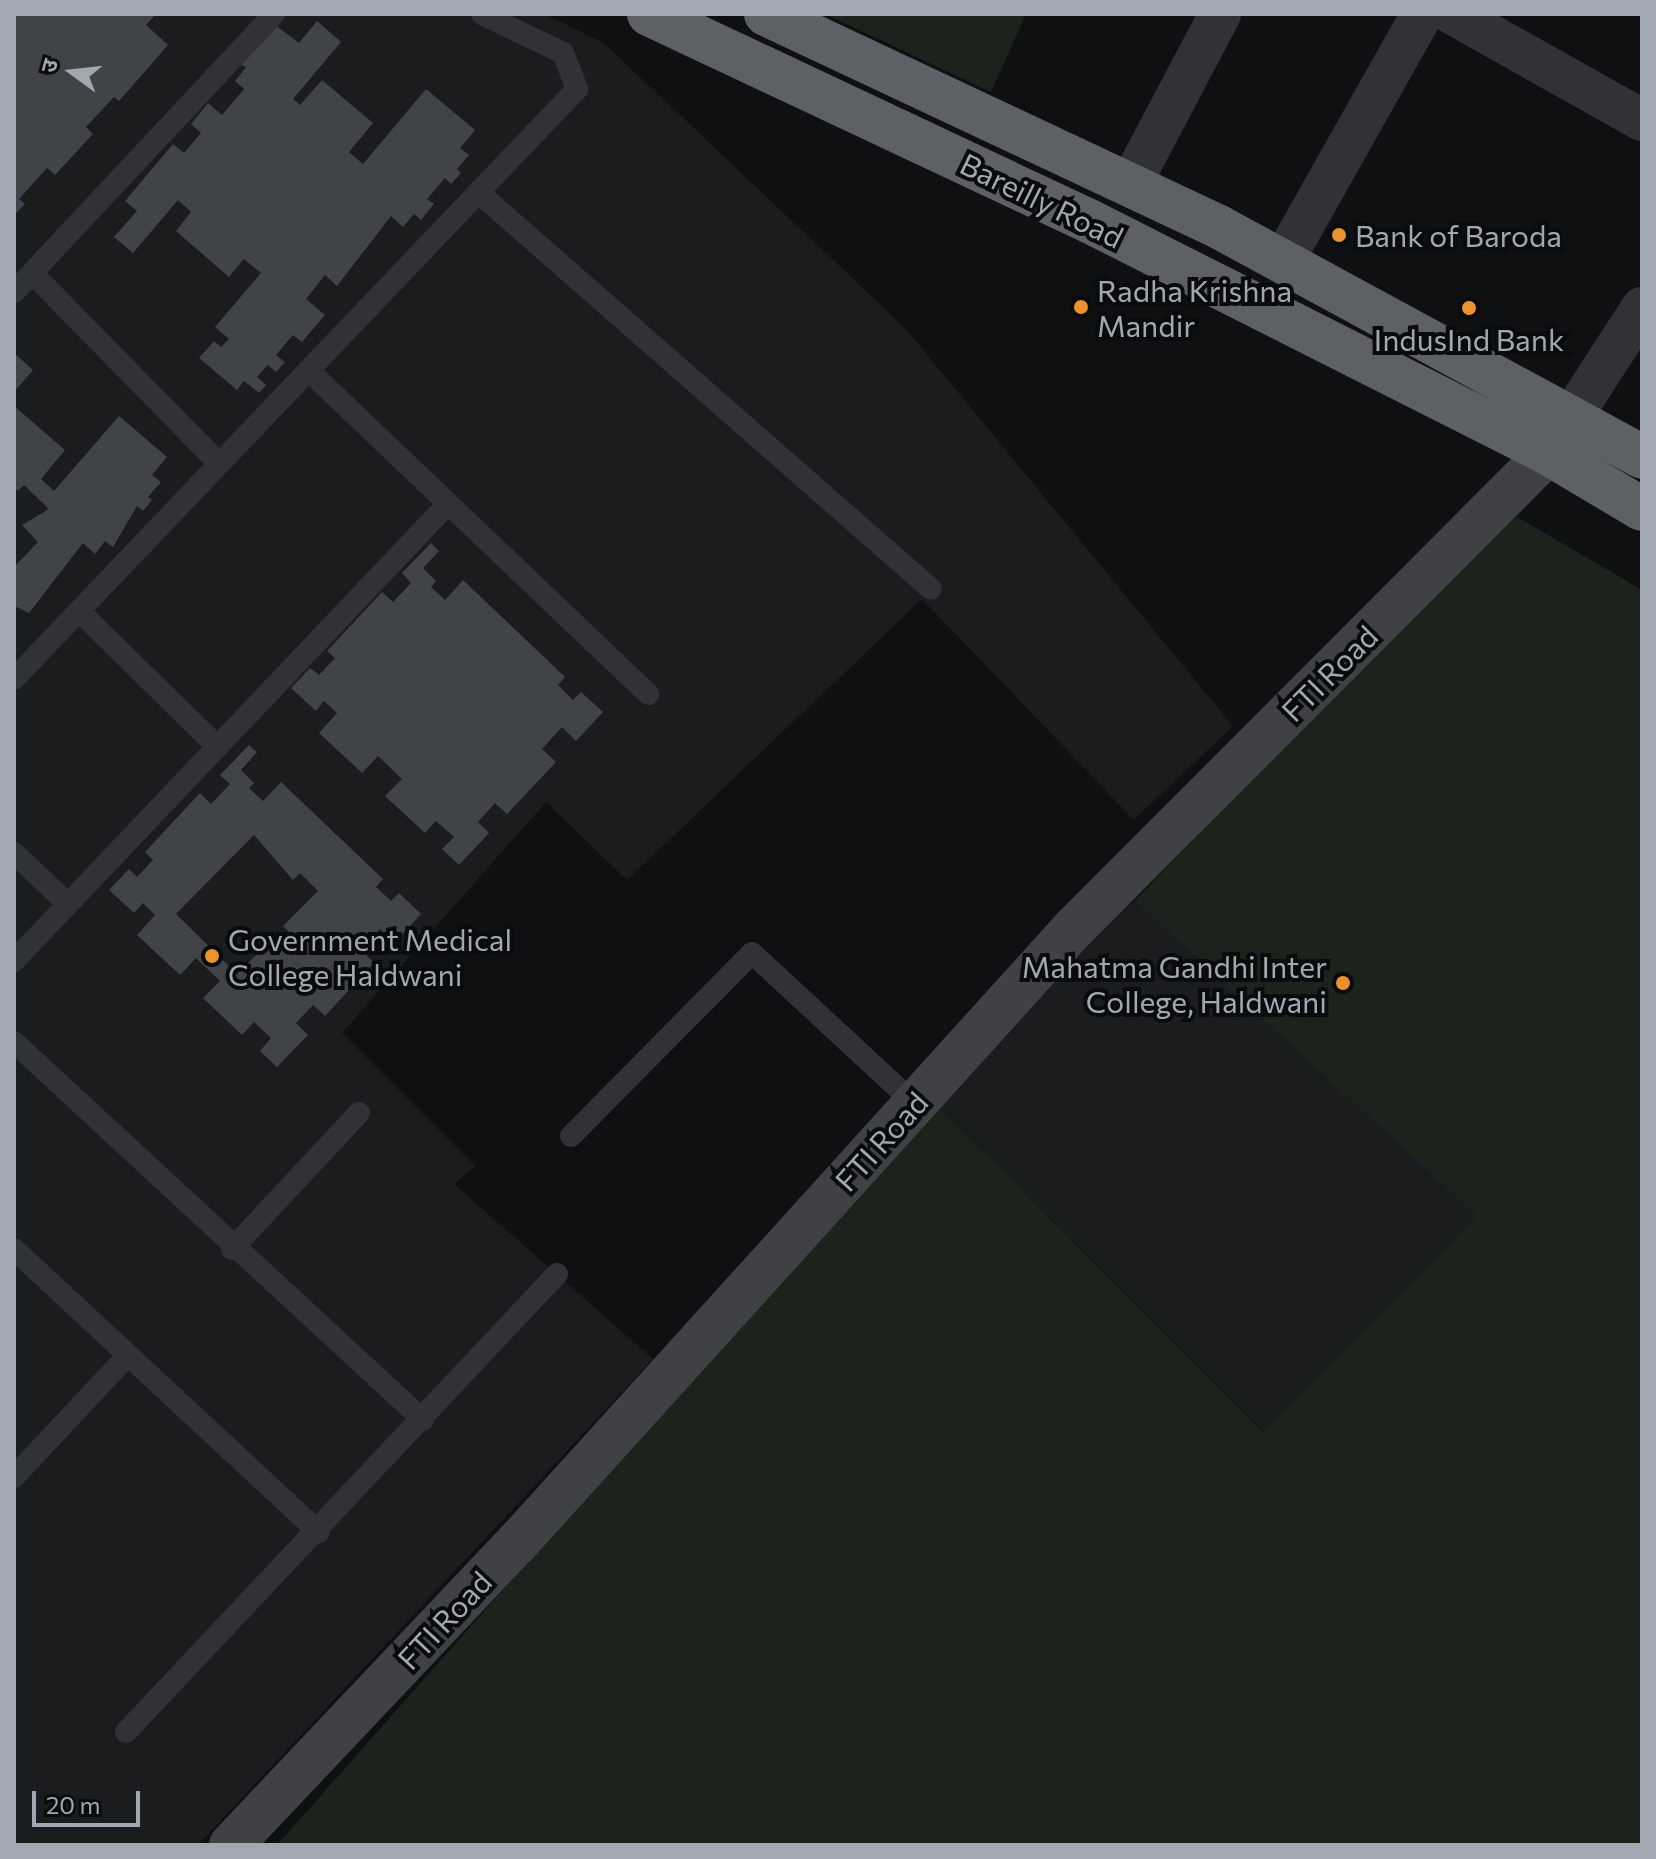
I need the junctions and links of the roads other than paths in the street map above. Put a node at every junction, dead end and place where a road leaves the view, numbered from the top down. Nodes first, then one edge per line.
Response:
1 (274, 14) edge
2 (482, 14) edge
3 (649, 14) edge
4 (766, 14) edge
5 (1220, 14) edge
6 (1422, 14) edge
7 (1453, 14) edge
8 (1642, 120) edge
9 (1130, 185) junction
10 (478, 192) junction
11 (1283, 261) junction
12 (32, 273) junction
13 (14, 292) edge
14 (1642, 308) edge
15 (308, 370) junction
16 (1572, 416) junction
17 (1548, 453) junction
18 (1642, 457) edge
19 (219, 463) junction
20 (445, 507) junction
21 (1642, 509) edge
22 (931, 589) dead end
23 (79, 611) junction
24 (14, 679) edge
25 (648, 694) dead end
26 (216, 745) junction
27 (14, 853) edge
28 (68, 904) junction
29 (14, 961) edge
30 (14, 1042) edge
31 (915, 1104) junction
32 (359, 1113) dead end
33 (571, 1136) dead end
34 (14, 1249) edge
35 (232, 1249) junction
36 (557, 1274) dead end
37 (128, 1355) junction
38 (423, 1420) junction
39 (14, 1477) edge
40 (319, 1532) junction
41 (126, 1732) dead end
42 (231, 1845) edge

1 - 12 lane
2 - 10 lane
3 - 17 highway, Bareilly Road
4 - 9 highway, Bareilly Road
5 - 9 street
6 - 11 street
7 - 8 street
9 - 11 highway, Bareilly Road
10 - 15 lane
10 - 22 lane
11 - 16 highway, Bareilly Road
12 - 13 lane
12 - 19 lane
14 - 16 street
15 - 19 lane
15 - 20 lane
16 - 17 highway
16 - 18 highway, Bareilly Road
17 - 21 highway, Bareilly Road
17 - 31 main road, FTI Road
19 - 23 lane
20 - 25 lane
20 - 26 lane
23 - 24 lane
23 - 26 lane
26 - 28 lane
27 - 28 lane
28 - 29 lane
30 - 35 lane
31 - 33 lane
31 - 42 main road, FTI Road
32 - 35 lane
34 - 37 lane
35 - 38 lane
36 - 38 lane
37 - 39 lane
37 - 40 lane
38 - 40 lane
40 - 41 lane

